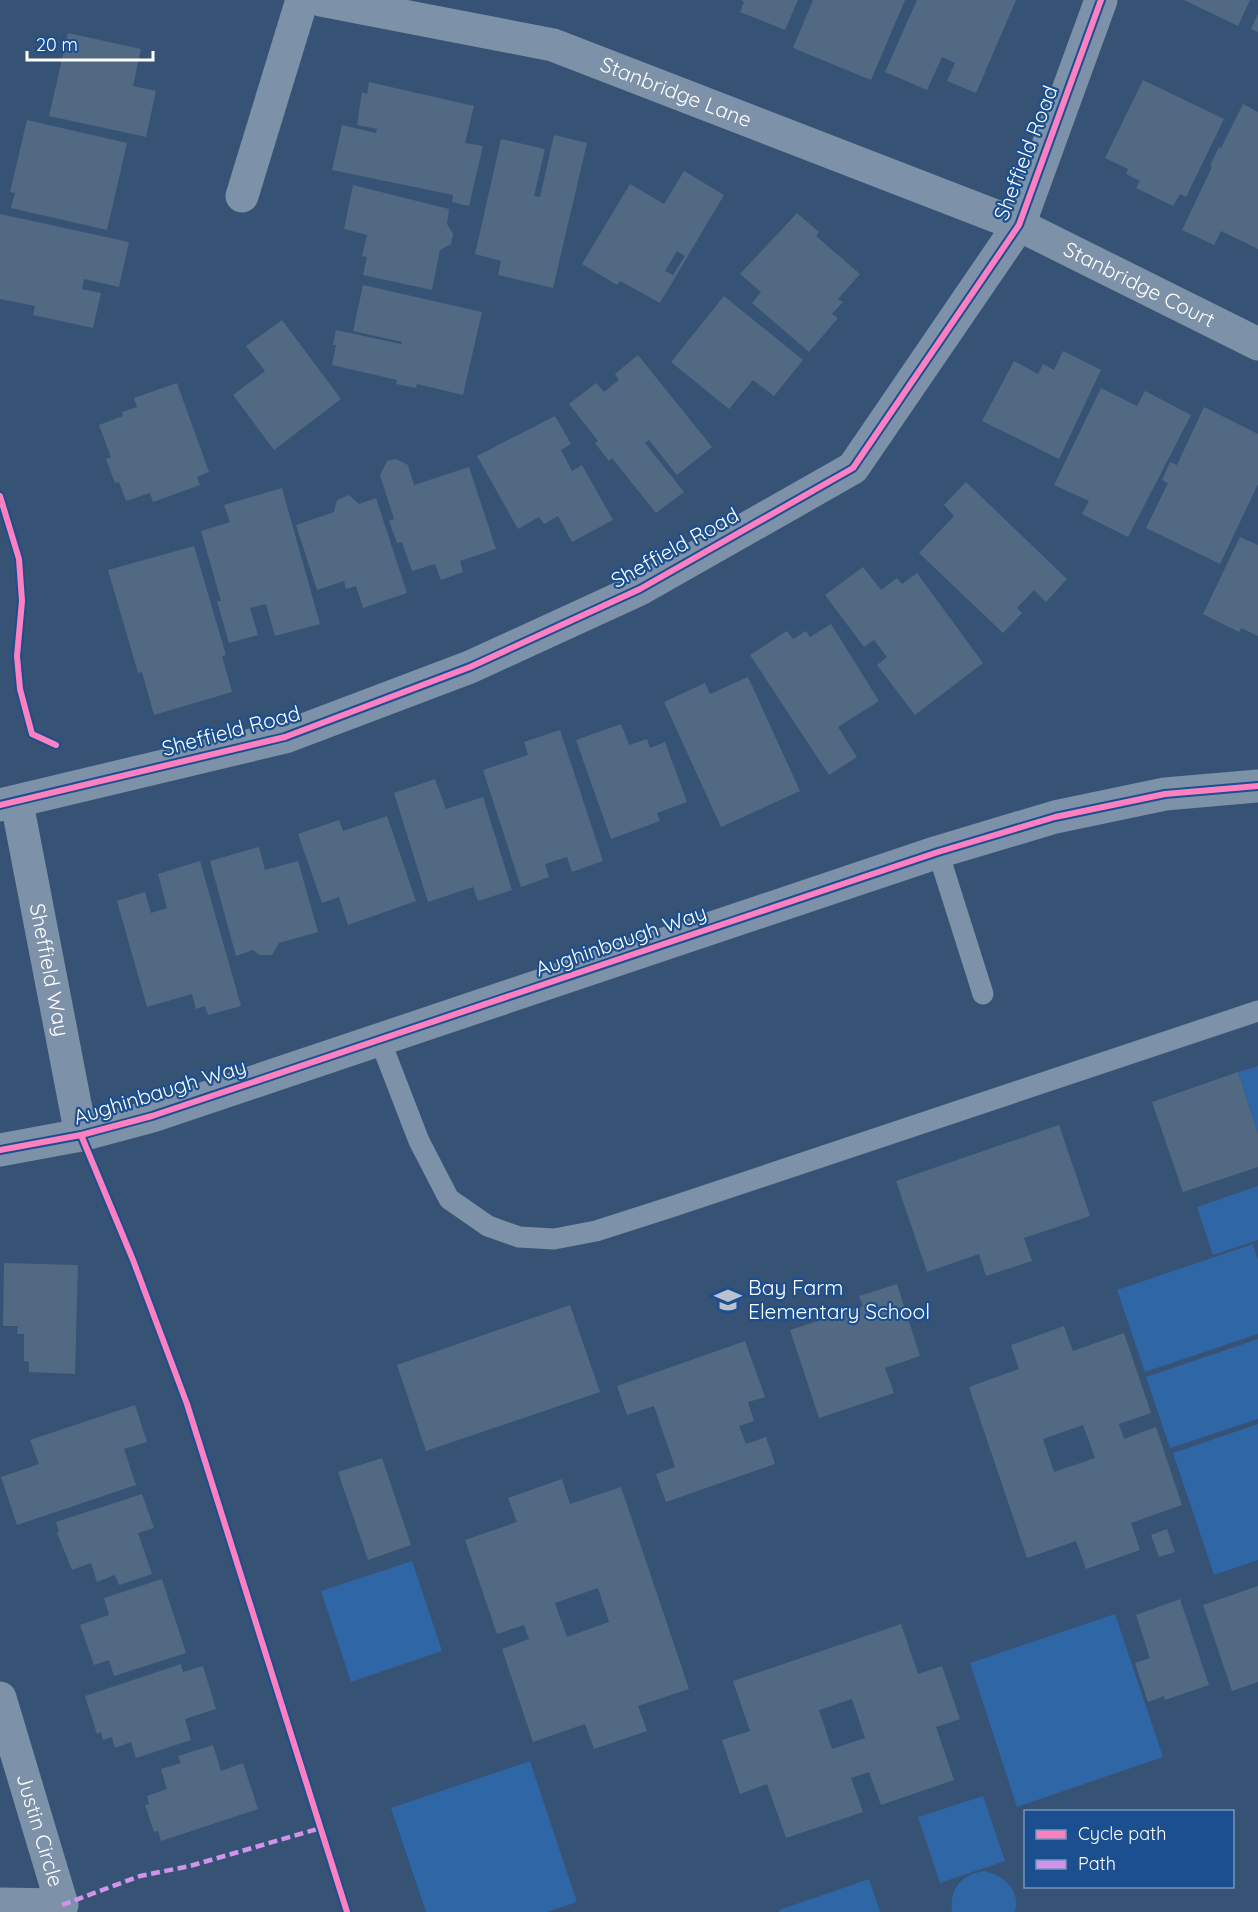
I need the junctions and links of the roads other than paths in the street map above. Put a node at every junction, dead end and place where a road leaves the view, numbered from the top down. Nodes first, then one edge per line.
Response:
1 (302, 0) edge
2 (321, 0) edge
3 (1101, 0) edge
4 (242, 196) dead end
5 (1019, 225) junction
6 (1258, 344) edge
7 (1258, 786) edge
8 (8, 804) edge
9 (938, 852) junction
10 (983, 994) dead end
11 (1258, 1011) edge
12 (380, 1040) junction
13 (81, 1135) junction
14 (0, 1150) edge
15 (0, 1698) edge
16 (0, 1904) edge

1 - 4 street
2 - 5 street, Stanbridge Lane
3 - 5 street, Sheffield Road
5 - 6 street, Stanbridge Court
5 - 8 street, Sheffield Road
7 - 9 street, Aughinbaugh Way
8 - 13 street, Sheffield Way
9 - 10 lane
9 - 12 street, Aughinbaugh Way
11 - 12 lane
12 - 13 street, Aughinbaugh Way
13 - 14 street, Aughinbaugh Way
15 - 16 street, Justin Circle

